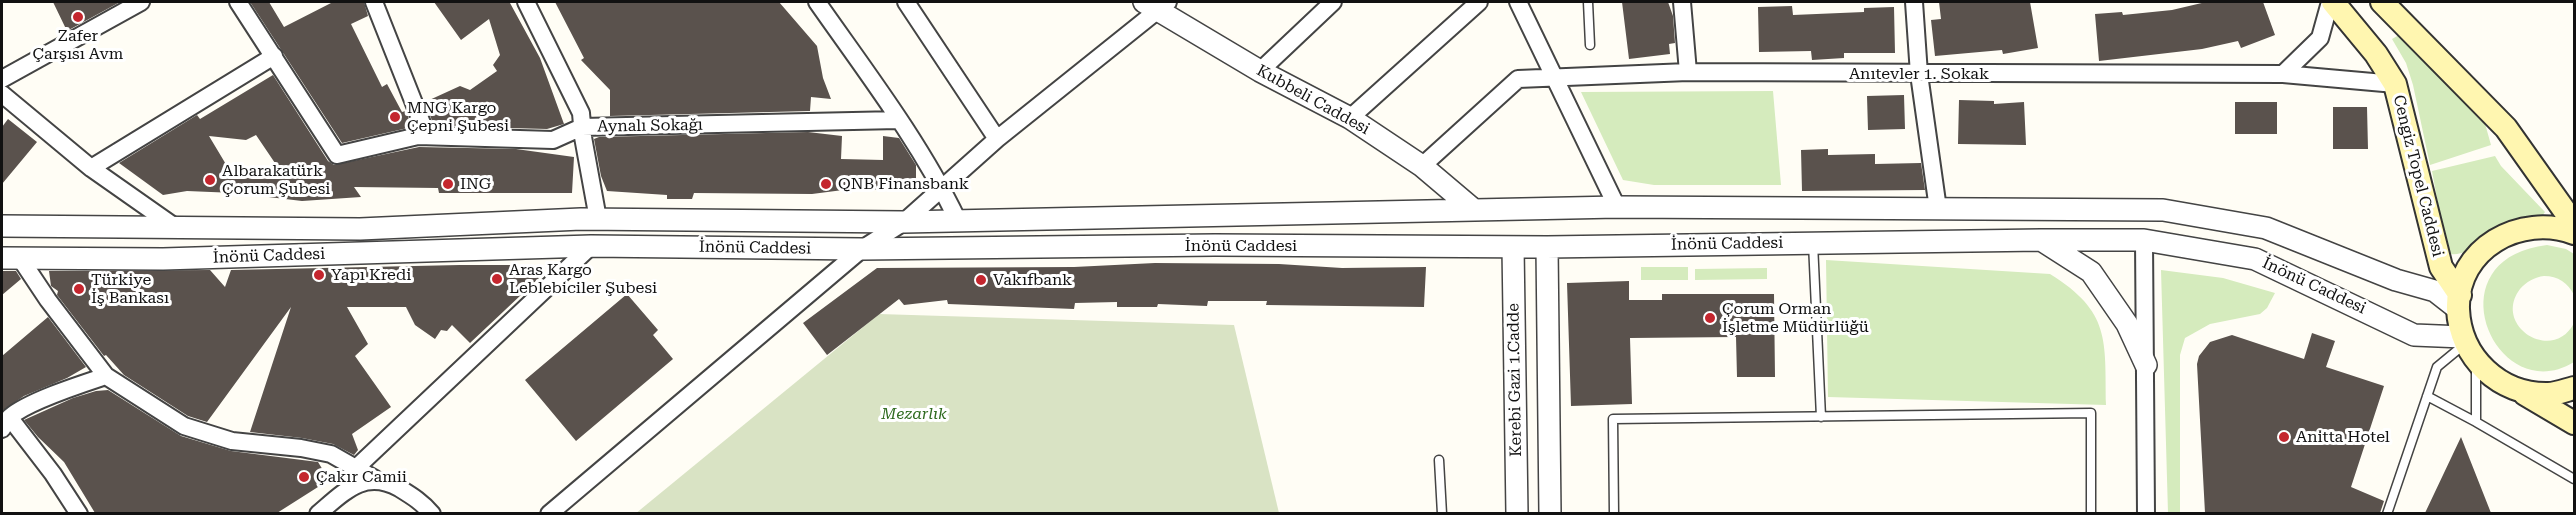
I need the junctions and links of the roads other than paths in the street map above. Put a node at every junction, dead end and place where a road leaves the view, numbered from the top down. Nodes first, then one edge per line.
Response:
1 (141, 2) edge
2 (238, 2) edge
3 (374, 2) edge
4 (526, 2) edge
5 (817, 2) edge
6 (906, 2) edge
7 (1333, 2) edge
8 (1479, 2) edge
9 (1518, 2) edge
10 (1588, 2) edge
11 (1682, 2) edge
12 (1914, 2) edge
13 (2331, 2) edge
14 (2382, 2) edge
15 (1157, 4) edge
16 (1590, 45) dead end
17 (274, 56) junction
18 (1260, 71) junction
19 (1688, 72) junction
20 (1919, 74) junction
21 (2283, 74) junction
22 (1555, 76) junction
23 (2, 79) edge
24 (2395, 84) junction
25 (2, 94) edge
26 (1350, 118) junction
27 (898, 120) junction
28 (582, 127) junction
29 (427, 136) junction
30 (997, 140) junction
31 (1422, 166) junction
32 (91, 168) junction
33 (942, 188) junction
34 (1617, 207) junction
35 (1938, 209) junction
36 (1474, 210) junction
37 (598, 219) junction
38 (957, 219) junction
39 (904, 222) junction
40 (2574, 224) edge
41 (2, 226) edge
42 (175, 227) junction
43 (2574, 233) edge
44 (2041, 240) junction
45 (2144, 240) junction
46 (1813, 243) junction
47 (591, 246) junction
48 (1513, 247) junction
49 (1547, 247) junction
50 (862, 249) junction
51 (11, 258) edge
52 (2459, 302) junction
53 (2468, 347) junction
54 (2146, 365) junction
55 (106, 376) junction
56 (2574, 388) edge
57 (2522, 392) junction
58 (2427, 396) junction
59 (1821, 417) junction
60 (2476, 422) junction
61 (6, 423) edge
62 (2574, 423) edge
63 (1439, 460) dead end
64 (357, 467) junction
65 (375, 479) junction
66 (2574, 479) edge
67 (79, 513) edge
68 (318, 513) edge
69 (432, 513) edge
70 (549, 513) edge
71 (1442, 513) edge
72 (1517, 513) edge
73 (1550, 513) edge
74 (1614, 513) edge
75 (2091, 513) edge
76 (2146, 513) edge
77 (2387, 513) edge

1 - 23 street
2 - 17 street, Aynalı Sokağı
3 - 29 street
4 - 28 street
5 - 27 street
6 - 30 street
7 - 18 street
8 - 26 street
9 - 22 street
10 - 16 lane
11 - 19 street
12 - 20 street
13 - 21 street
13 - 24 main road, Cengiz Topel Caddesi
14 - 40 main road
15 - 18 street, Kubbeli Caddesi
15 - 30 street
17 - 29 street, Aynalı Sokağı
17 - 32 street
18 - 26 street, Kubbeli Caddesi
19 - 20 street, Anıtevler 1. Sokak
19 - 22 street, Anıtevler 1. Sokak
20 - 21 street, Anıtevler 1. Sokak
20 - 35 street
21 - 24 street, Anıtevler 1. Sokak
22 - 31 street, Anıtevler 1. Sokak
22 - 34 street
24 - 52 main road, Cengiz Topel Caddesi
25 - 32 street
26 - 31 street, Kubbeli Caddesi
27 - 28 street, Aynalı Sokağı
27 - 33 street
28 - 29 street, Aynalı Sokağı
28 - 37 street
30 - 33 street
31 - 36 street, Kubbeli Caddesi
32 - 42 street
33 - 38 street
33 - 39 street
34 - 35 street, İnönü Caddesi
34 - 36 street, İnönü Caddesi
35 - 52 street, İnönü Caddesi
36 - 38 street, İnönü Caddesi
37 - 39 street, İnönü Caddesi
37 - 42 street, İnönü Caddesi
38 - 39 street, İnönü Caddesi
39 - 50 street
41 - 42 street, İnönü Caddesi
43 - 52 main road
44 - 45 street, İnönü Caddesi
44 - 46 street, İnönü Caddesi
44 - 54 street
45 - 53 street, İnönü Caddesi
45 - 54 street
46 - 49 street, İnönü Caddesi
46 - 59 lane
47 - 50 street, İnönü Caddesi
47 - 51 street, İnönü Caddesi
47 - 64 street
48 - 49 street, İnönü Caddesi
48 - 50 street, İnönü Caddesi
48 - 72 street, Kerebi Gazi 1.Cadde
49 - 73 street, Kerebi Gazi 1.Cadde
50 - 70 street
51 - 55 street
52 - 53 main road
53 - 57 main road
53 - 58 lane
53 - 60 lane
54 - 76 street
55 - 61 street
55 - 64 street
56 - 57 main road
57 - 62 main road
58 - 60 lane
58 - 77 lane
59 - 74 lane
59 - 75 lane
60 - 66 lane
61 - 67 street
63 - 71 lane
64 - 65 street
65 - 68 street
65 - 69 street

